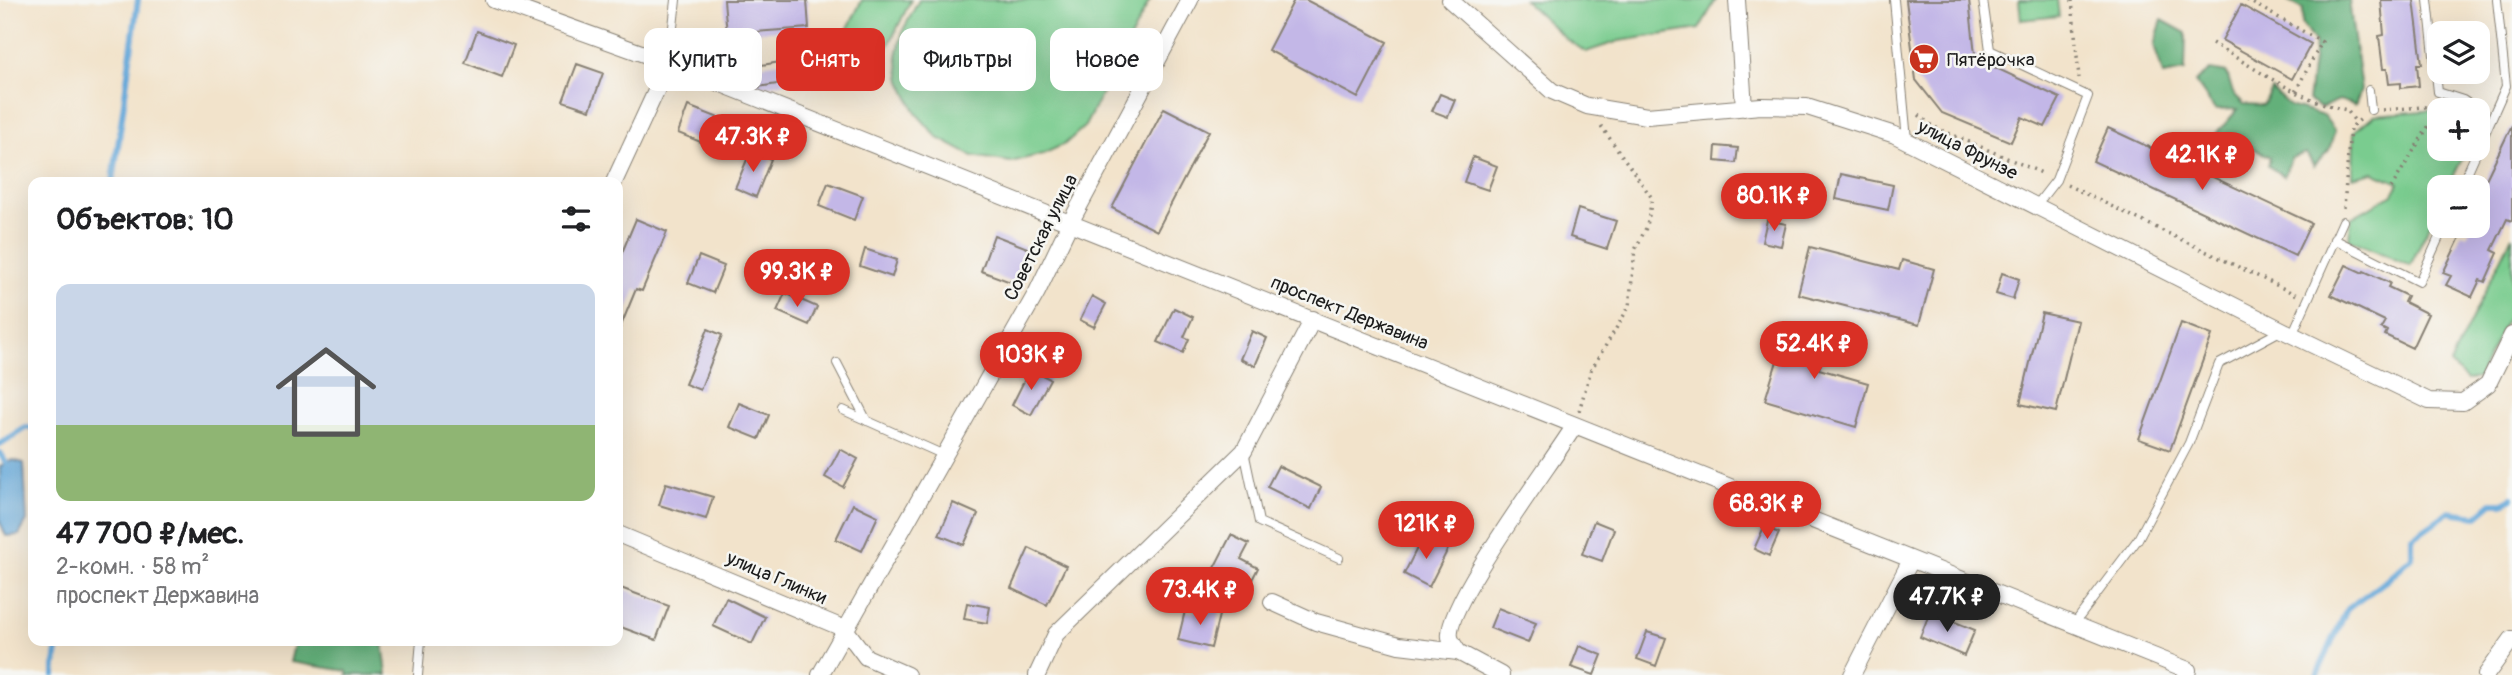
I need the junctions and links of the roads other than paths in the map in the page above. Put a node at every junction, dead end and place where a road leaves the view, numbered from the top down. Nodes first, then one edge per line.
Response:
1 (494, 0) edge
2 (676, 0) edge
3 (1190, 0) edge
4 (1450, 0) edge
5 (1737, 0) edge
6 (1895, 0) edge
7 (1983, 0) edge
8 (2428, 0) edge
9 (2497, 0) edge
10 (673, 28) edge
11 (644, 54) edge
12 (2369, 90) dead end
13 (656, 91) edge
14 (738, 91) edge
15 (2457, 98) edge
16 (1744, 108) junction
17 (2371, 110) road end
18 (2491, 119) edge
19 (1908, 142) junction
20 (616, 177) edge
21 (2035, 207) junction
22 (2343, 221) road end
23 (1069, 225) junction
24 (2439, 238) edge
25 (2334, 239) junction
26 (1314, 319) junction
27 (2287, 332) junction
28 (2512, 335) edge
29 (837, 363) dead end
30 (843, 410) dead end
31 (867, 421) junction
32 (1575, 425) junction
33 (1244, 451) junction
34 (944, 455) junction
35 (623, 536) edge
36 (1339, 558) dead end
37 (1911, 560) junction
38 (1272, 603) dead end
39 (2074, 624) junction
40 (845, 629) junction
41 (2512, 639) edge
42 (420, 646) edge
43 (1458, 652) junction
44 (2188, 673) edge
45 (418, 675) edge
46 (820, 675) edge
47 (907, 675) edge
48 (1038, 675) edge
49 (1501, 675) edge
50 (1852, 675) edge
51 (2486, 675) edge

1 - 11 street, проспект Державина
2 - 10 lane
3 - 23 street, Советская улица
4 - 16 street, улица Фрунзе
5 - 16 street
6 - 19 lane
7 - 21 lane
8 - 15 lane
9 - 18 lane
12 - 17 lane
13 - 20 street
14 - 23 street, проспект Державина
16 - 19 street, улица Фрунзе
19 - 21 street, улица Фрунзе
21 - 27 street, улица Фрунзе
22 - 25 lane
23 - 26 street, проспект Державина
23 - 34 street, Советская улица
24 - 25 lane
25 - 27 lane
26 - 32 street, проспект Державина
26 - 33 street
27 - 28 street, улица Фрунзе
27 - 39 lane
29 - 31 lane
30 - 31 lane
31 - 34 lane
32 - 37 street, проспект Державина
32 - 43 street
33 - 36 lane
33 - 48 street
34 - 40 street, Советская улица
35 - 40 street, улица Глинки
37 - 39 street, проспект Державина
37 - 50 street
38 - 43 street
39 - 44 street, проспект Державина
40 - 46 street, Советская улица
40 - 47 street
41 - 51 street
42 - 45 lane
43 - 49 street

